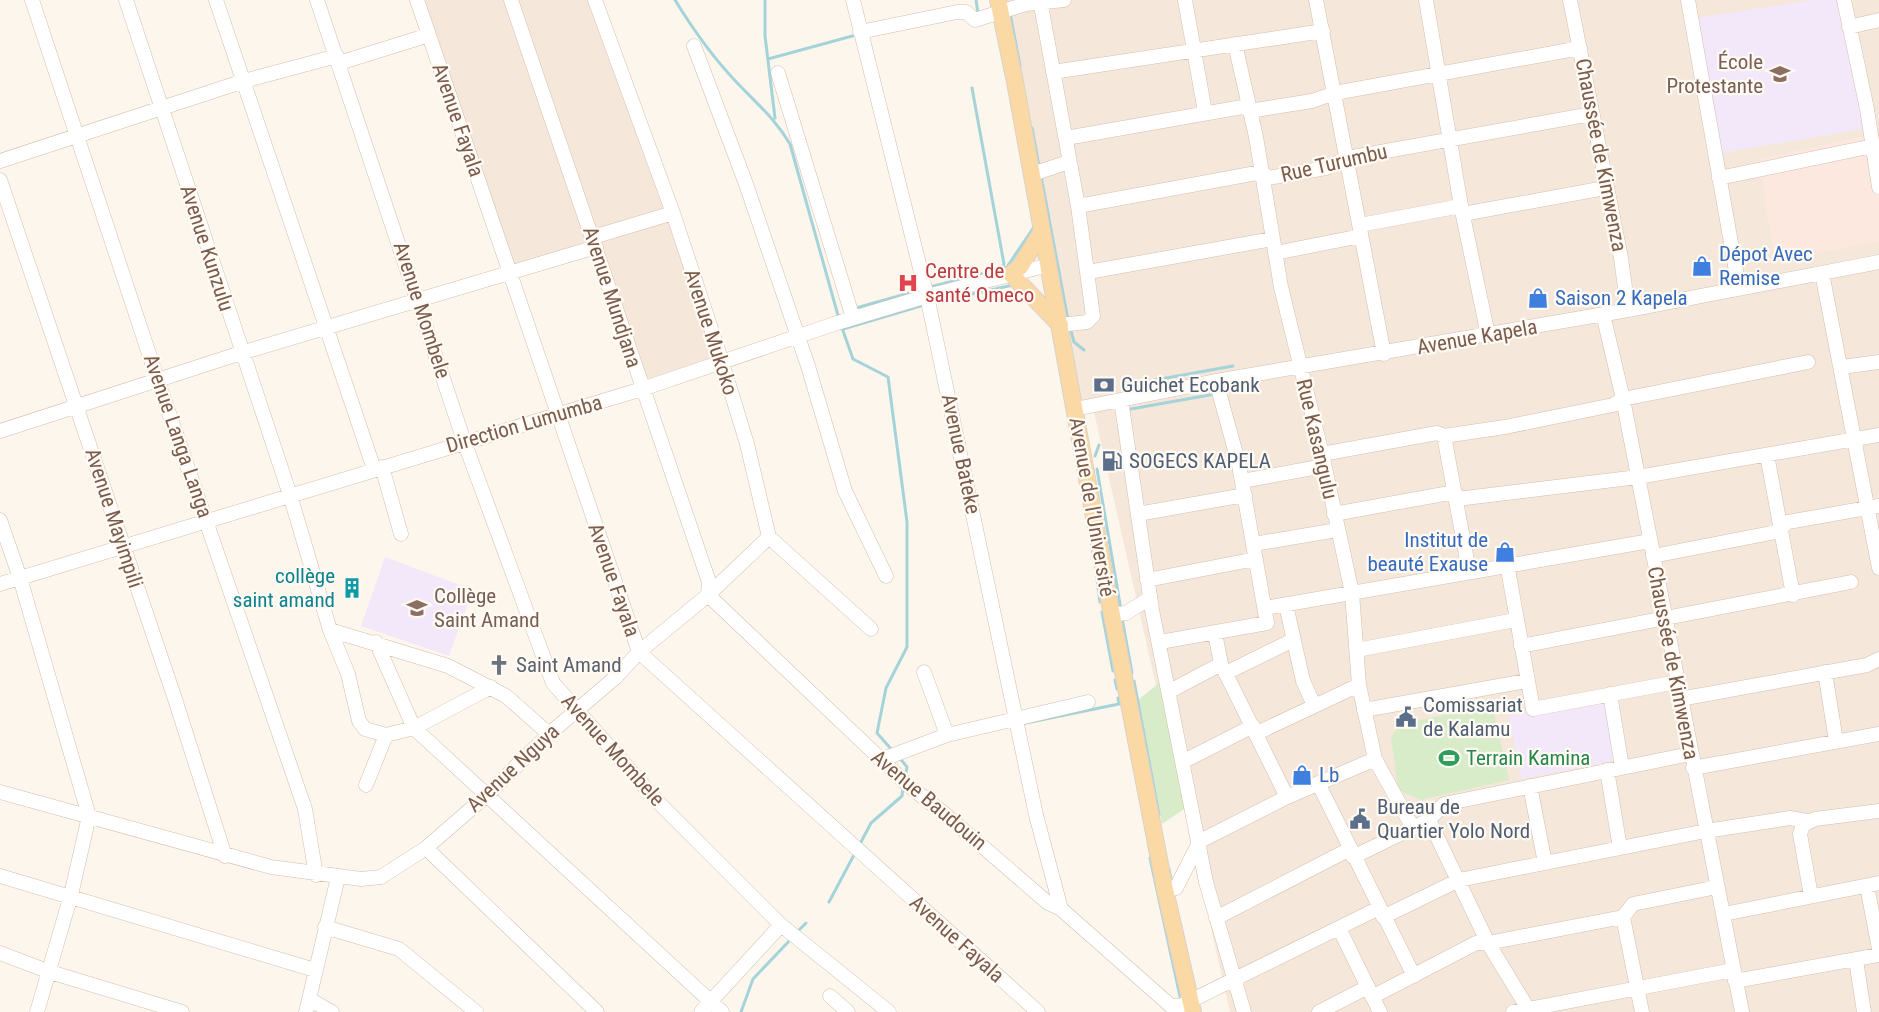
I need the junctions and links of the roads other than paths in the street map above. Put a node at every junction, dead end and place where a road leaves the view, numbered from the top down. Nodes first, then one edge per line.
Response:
1 (32, 0) edge
2 (126, 0) edge
3 (216, 0) edge
4 (318, 0) edge
5 (417, 0) edge
6 (511, 0) edge
7 (595, 0) edge
8 (853, 0) edge
9 (1064, 0) edge
10 (1185, 0) edge
11 (1316, 0) edge
12 (1426, 0) edge
13 (1570, 0) edge
14 (1688, 0) edge
15 (1844, 0) edge
16 (1040, 2) edge
17 (999, 5) edge
18 (1879, 20) edge
19 (1849, 27) junction
20 (1323, 31) junction
21 (860, 32) junction
22 (429, 35) junction
23 (1235, 44) junction
24 (693, 46) dead end
25 (1580, 48) junction
26 (1194, 50) junction
27 (338, 60) junction
28 (1053, 72) junction
29 (1440, 72) junction
30 (778, 73) dead end
31 (244, 81) junction
32 (1335, 93) junction
33 (162, 107) junction
34 (1873, 108) edge
35 (1249, 109) junction
36 (1205, 112) junction
37 (1592, 114) junction
38 (76, 137) junction
39 (1066, 138) junction
40 (1449, 138) junction
41 (1873, 146) junction
42 (1347, 158) junction
43 (0, 161) edge
44 (1070, 162) junction
45 (1262, 172) junction
46 (1032, 174) junction
47 (1719, 178) junction
48 (0, 180) edge
49 (1879, 187) edge
50 (1605, 188) junction
51 (1078, 206) junction
52 (1462, 210) junction
53 (673, 213) junction
54 (1042, 231) junction
55 (1360, 231) junction
56 (594, 242) junction
57 (1274, 246) junction
58 (1879, 262) edge
59 (1049, 265) junction
60 (1088, 272) junction
61 (1822, 273) junction
62 (512, 274) junction
63 (1011, 274) junction
64 (1739, 288) junction
65 (927, 296) junction
66 (419, 301) junction
67 (1628, 310) junction
68 (1603, 314) junction
69 (846, 320) junction
70 (1060, 326) junction
71 (328, 328) junction
72 (1488, 335) junction
73 (797, 337) junction
74 (241, 353) junction
75 (1384, 354) junction
76 (722, 362) junction
77 (1808, 362) dead end
78 (1879, 362) edge
79 (1300, 366) junction
80 (1842, 368) junction
81 (158, 381) junction
82 (1216, 381) junction
83 (642, 389) junction
84 (1623, 399) junction
85 (1121, 400) junction
86 (76, 406) junction
87 (1075, 409) junction
88 (560, 413) junction
89 (0, 432) edge
90 (1879, 435) edge
91 (1444, 436) junction
92 (1855, 439) junction
93 (464, 441) junction
94 (1767, 455) junction
95 (1323, 460) junction
96 (378, 468) junction
97 (1638, 477) junction
98 (1243, 488) junction
99 (290, 495) junction
100 (1456, 496) junction
101 (1873, 508) edge
102 (1138, 514) junction
103 (1334, 514) junction
104 (0, 520) edge
105 (207, 520) junction
106 (1781, 529) junction
107 (1337, 530) junction
108 (401, 534) dead end
109 (769, 537) junction
110 (1650, 541) junction
111 (1254, 544) junction
112 (122, 547) junction
113 (1653, 556) junction
114 (1256, 559) junction
115 (1507, 564) junction
116 (1879, 568) edge
117 (1468, 572) junction
118 (886, 576) dead end
119 (20, 578) junction
120 (1147, 580) junction
121 (1851, 582) dead end
122 (0, 584) edge
123 (1352, 594) junction
124 (708, 595) junction
125 (1793, 595) junction
126 (1150, 598) junction
127 (1286, 605) junction
128 (1265, 608) junction
129 (1112, 615) junction
130 (1665, 618) junction
131 (1515, 620) junction
132 (871, 629) dead end
133 (330, 630) junction
134 (1215, 633) junction
135 (1293, 640) junction
136 (376, 642) junction
137 (1160, 642) junction
138 (1521, 646) junction
139 (1357, 650) junction
140 (639, 651) junction
141 (1879, 659) edge
142 (1224, 669) junction
143 (924, 672) dead end
144 (1825, 672) junction
145 (1527, 681) junction
146 (1677, 682) junction
147 (1359, 685) junction
148 (491, 687) junction
149 (1170, 691) junction
150 (1610, 694) junction
151 (1680, 699) junction
152 (1088, 702) dead end
153 (1314, 705) junction
154 (577, 709) junction
155 (1364, 710) junction
156 (1016, 720) junction
157 (414, 728) junction
158 (1255, 729) junction
159 (549, 734) junction
160 (1879, 734) edge
161 (386, 735) junction
162 (947, 735) junction
163 (1836, 741) junction
164 (890, 756) junction
165 (1375, 759) junction
166 (1184, 761) junction
167 (1692, 761) junction
168 (1622, 767) junction
169 (1607, 770) junction
170 (1318, 783) junction
171 (366, 785) dead end
172 (1530, 786) junction
173 (0, 792) edge
174 (487, 795) junction
175 (1287, 797) junction
176 (1879, 811) edge
177 (89, 816) junction
178 (1429, 820) junction
179 (1807, 821) junction
180 (1413, 828) junction
181 (1706, 831) junction
182 (1200, 842) junction
183 (426, 848) junction
184 (1620, 848) junction
185 (1352, 853) junction
186 (225, 856) junction
187 (1545, 863) junction
188 (316, 875) junction
189 (0, 876) edge
190 (338, 877) junction
191 (1459, 880) junction
192 (1873, 885) edge
193 (1717, 887) junction
194 (1165, 890) junction
195 (71, 895) junction
196 (1811, 896) junction
197 (1061, 909) junction
198 (1381, 913) junction
199 (1724, 914) junction
200 (1623, 917) junction
201 (1216, 918) junction
202 (326, 927) junction
203 (1339, 928) junction
204 (791, 934) junction
205 (1488, 943) junction
206 (1879, 948) edge
207 (0, 952) edge
208 (1879, 955) edge
209 (1856, 960) junction
210 (315, 970) junction
211 (50, 972) junction
212 (1734, 975) junction
213 (1414, 976) junction
214 (1235, 981) junction
215 (1637, 990) junction
216 (1370, 992) junction
217 (831, 996) dead end
218 (711, 1002) junction
219 (307, 1005) edge
220 (1191, 1006) edge
221 (1529, 1010) edge
222 (37, 1012) edge
223 (182, 1012) edge
224 (332, 1012) edge
225 (476, 1012) edge
226 (597, 1012) edge
227 (701, 1012) edge
228 (722, 1012) edge
229 (848, 1012) edge
230 (889, 1012) edge
231 (1038, 1012) edge
232 (1244, 1012) edge
233 (1319, 1012) edge
234 (1380, 1012) edge
235 (1513, 1012) edge
236 (1642, 1012) edge
237 (1742, 1012) edge
238 (1864, 1012) edge

1 - 38 street, Avenue Langa Langa
2 - 33 street, Avenue Kunzulu
3 - 31 street
4 - 27 street, Avenue Mombele
5 - 22 street, Avenue Fayala
6 - 56 street, Avenue Mundjana
7 - 53 street, Avenue Mukoko
8 - 21 street, Avenue Bateke
9 - 16 street
10 - 26 street
11 - 20 street
12 - 29 street
13 - 25 street, Chaussée de Kimwenza
14 - 47 street
15 - 19 street
16 - 17 street
16 - 28 street
17 - 21 street
17 - 46 main road, Avenue de l’Université
18 - 19 street
19 - 34 street
20 - 23 street
20 - 32 street
21 - 65 street, Avenue Bateke
22 - 27 street
22 - 62 street, Avenue Fayala
23 - 26 street
23 - 35 street, Rue Kasangulu
24 - 73 street
25 - 29 street
25 - 37 street, Chaussée de Kimwenza
26 - 28 street
26 - 36 street
27 - 31 street
27 - 66 street, Avenue Mombele
28 - 39 street
29 - 32 street
29 - 40 street
30 - 69 street
31 - 33 street
31 - 71 street
32 - 35 street
32 - 42 street
33 - 38 street
33 - 74 street, Avenue Kunzulu
34 - 41 street
35 - 36 street
35 - 45 street, Rue Kasangulu
36 - 39 street
37 - 40 street, Rue Turumbu
37 - 50 street, Chaussée de Kimwenza
38 - 43 street
38 - 81 street, Avenue Langa Langa
39 - 44 street
40 - 42 street, Rue Turumbu
40 - 52 street
41 - 47 street
41 - 49 street
42 - 45 street, Rue Turumbu
42 - 55 street
44 - 46 street
44 - 51 street
45 - 51 street, Rue Turumbu
45 - 57 street, Rue Kasangulu
46 - 54 main road, Avenue de l’Université
47 - 64 street
48 - 86 street, Avenue Mayimpili
50 - 52 street
50 - 67 street, Chaussée de Kimwenza
51 - 60 street
52 - 55 street
52 - 72 street
53 - 56 street
53 - 76 street, Avenue Mukoko
54 - 59 main road, Avenue de l’Université
54 - 63 main road
55 - 57 street
55 - 75 street
56 - 62 street
56 - 83 street, Avenue Mundjana
57 - 60 street
57 - 79 street, Rue Kasangulu
58 - 61 street, Avenue Kapela
59 - 63 street, Direction Lumumba
59 - 70 main road, Avenue de l’Université
60 - 70 street
61 - 64 street, Avenue Kapela
61 - 80 street
62 - 66 street
62 - 88 street, Avenue Fayala
63 - 65 street, Direction Lumumba
63 - 70 main road
64 - 67 street, Avenue Kapela
65 - 69 street, Direction Lumumba
65 - 156 street, Avenue Bateke
66 - 71 street
66 - 93 street, Avenue Mombele
67 - 68 street, Avenue Kapela
68 - 72 street, Avenue Kapela
68 - 84 street, Chaussée de Kimwenza
69 - 73 street, Direction Lumumba
70 - 87 main road, Avenue de l’Université
71 - 74 street
71 - 96 street
72 - 75 street, Avenue Kapela
73 - 76 street, Direction Lumumba
73 - 118 street
74 - 81 street
74 - 99 street, Avenue Kunzulu
75 - 79 street, Avenue Kapela
76 - 83 street, Direction Lumumba
76 - 109 street, Avenue Mukoko
77 - 84 street
78 - 80 street
79 - 82 street, Avenue Kapela
79 - 95 street, Rue Kasangulu
80 - 92 street
81 - 86 street
81 - 105 street, Avenue Langa Langa
82 - 85 street, Avenue Kapela
82 - 98 street
83 - 88 street, Direction Lumumba
83 - 124 street, Avenue Mundjana
84 - 91 street
84 - 97 street, Chaussée de Kimwenza
85 - 87 street, Avenue Kapela
85 - 102 street
86 - 89 street
86 - 112 street, Avenue Mayimpili
87 - 129 main road, Avenue de l’Université
88 - 93 street, Direction Lumumba
88 - 140 street, Avenue Fayala
90 - 92 street
91 - 95 street
91 - 100 street
92 - 94 street
92 - 101 street
93 - 96 street, Direction Lumumba
93 - 154 street, Avenue Mombele
94 - 97 street
94 - 106 street
95 - 98 street
95 - 103 street, Rue Kasangulu
96 - 99 street, Direction Lumumba
96 - 108 street
97 - 100 street
97 - 110 street, Chaussée de Kimwenza
98 - 102 street
98 - 111 street
99 - 105 street, Direction Lumumba
99 - 133 street, Avenue Kunzulu
100 - 103 street
100 - 117 street
101 - 106 street
101 - 116 street
102 - 120 street
103 - 107 street, Rue Kasangulu
104 - 119 street
105 - 112 street, Direction Lumumba
105 - 188 street, Avenue Langa Langa
106 - 113 street
106 - 125 street
107 - 111 street
107 - 123 street, Rue Kasangulu
109 - 124 street, Avenue Nguya
109 - 132 street
110 - 113 street, Chaussée de Kimwenza
110 - 115 street
111 - 114 street
112 - 119 street, Direction Lumumba
112 - 186 street, Avenue Mayimpili
113 - 130 street, Chaussée de Kimwenza
114 - 120 street
114 - 128 street
115 - 117 street
115 - 131 street
117 - 123 street
119 - 122 street, Direction Lumumba
119 - 177 street
120 - 126 street
121 - 125 street
123 - 127 street
123 - 139 street, Rue Kasangulu
124 - 140 street, Avenue Nguya
124 - 164 street, Avenue Baudouin
125 - 130 street
126 - 129 street
126 - 137 street
127 - 128 street
127 - 135 street
128 - 134 street
129 - 194 main road, Avenue de l’Université
130 - 138 street
130 - 146 street, Chaussée de Kimwenza
131 - 138 street
131 - 139 street
133 - 136 street
133 - 161 street, Avenue Kunzulu
134 - 137 street
134 - 142 street
135 - 142 street
135 - 153 street
136 - 148 street
136 - 157 street
137 - 149 street
138 - 145 street
139 - 147 street, Rue Kasangulu
140 - 154 street, Avenue Nguya
140 - 231 street, Avenue Fayala
141 - 144 street
142 - 149 street
142 - 158 street
143 - 162 street
144 - 151 street
144 - 163 street
145 - 150 street
145 - 155 street
146 - 150 street
146 - 151 street, Chaussée de Kimwenza
147 - 153 street
147 - 155 street, Rue Kasangulu
148 - 157 street
148 - 159 street
149 - 166 street
150 - 168 street
151 - 167 street, Chaussée de Kimwenza
152 - 156 street
153 - 158 street
154 - 159 street, Avenue Nguya
154 - 204 street, Avenue Mombele
155 - 165 street, Rue Kasangulu
156 - 162 street
156 - 197 street, Avenue Bateke
157 - 161 street
157 - 174 street
158 - 166 street
158 - 175 street
159 - 174 street, Avenue Nguya
160 - 163 street
161 - 171 street
162 - 164 street
163 - 167 street
164 - 197 street, Avenue Baudouin
165 - 170 street
165 - 180 street, Rue Kasangulu
166 - 182 street
167 - 168 street
167 - 181 street, Chaussée de Kimwenza
168 - 169 street
169 - 172 street
169 - 184 street
170 - 175 street
170 - 185 street
172 - 178 street
172 - 187 street
173 - 177 street, Avenue Nguya
174 - 183 street, Avenue Nguya
174 - 218 street
175 - 182 street
176 - 179 street
177 - 186 street, Avenue Nguya
177 - 195 street
178 - 180 street
178 - 191 street
179 - 181 street
179 - 196 street
180 - 185 street
181 - 184 street
181 - 193 street, Chaussée de Kimwenza
182 - 194 street
182 - 201 street
183 - 190 street, Avenue Nguya
183 - 226 street
184 - 187 street
185 - 198 street
185 - 201 street
186 - 188 street, Avenue Nguya
187 - 191 street
188 - 190 street, Avenue Nguya
189 - 195 street
190 - 202 street
191 - 198 street
191 - 205 street
192 - 196 street
192 - 206 street
193 - 199 street, Chaussée de Kimwenza
193 - 200 street
194 - 220 main road, Avenue de l’Université
195 - 210 street
195 - 211 street
196 - 199 street
197 - 220 street, Avenue Baudouin
198 - 203 street
198 - 213 street
199 - 212 street, Chaussée de Kimwenza
200 - 205 street
200 - 215 street
201 - 214 street
202 - 210 street
202 - 225 street
203 - 214 street
203 - 216 street
204 - 218 street
204 - 230 street, Avenue Mombele
205 - 213 street
205 - 221 street
207 - 211 street
208 - 209 street
209 - 212 street
209 - 238 street
210 - 219 street
211 - 222 street
211 - 223 street
212 - 215 street
212 - 237 street, Chaussée de Kimwenza
213 - 216 street
214 - 220 street
214 - 232 street
215 - 221 street
215 - 236 street
216 - 233 street
216 - 234 street
217 - 229 street
218 - 227 street
218 - 228 street
219 - 224 street
221 - 235 street

